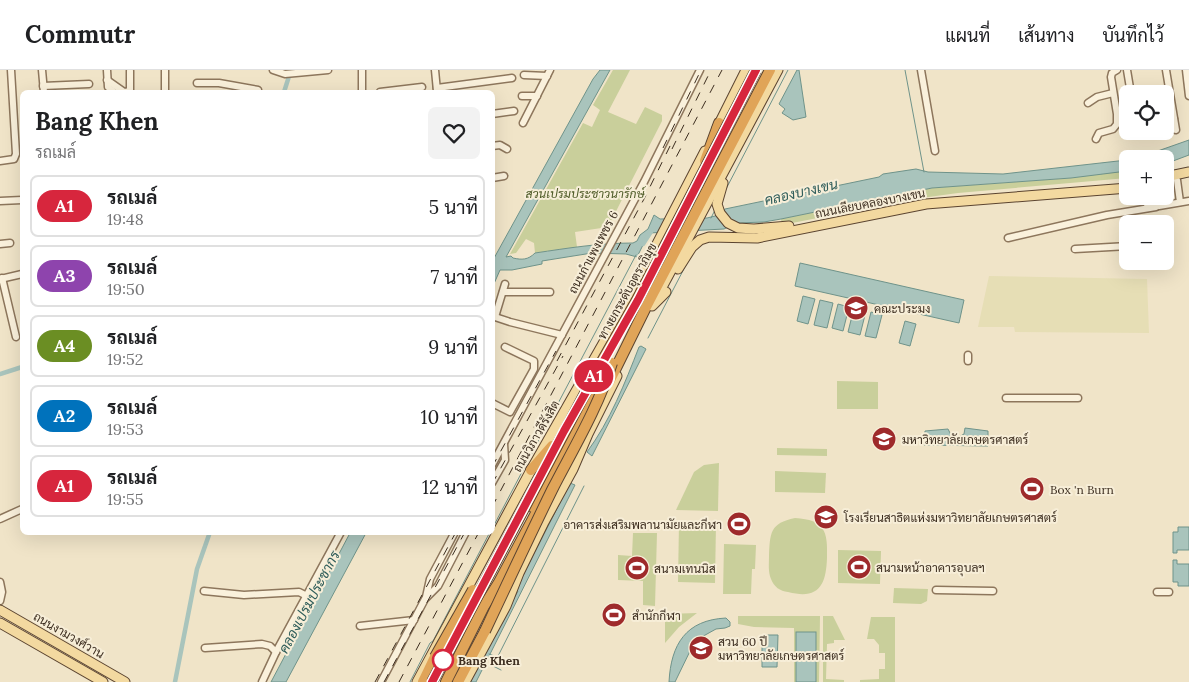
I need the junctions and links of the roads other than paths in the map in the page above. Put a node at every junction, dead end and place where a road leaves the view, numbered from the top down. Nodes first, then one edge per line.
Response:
1 (11, 70) edge
2 (42, 70) edge
3 (107, 70) edge
4 (165, 70) edge
5 (273, 70) edge
6 (328, 70) edge
7 (362, 70) edge
8 (435, 70) edge
9 (700, 70) edge
10 (746, 70) edge
11 (751, 70) edge
12 (756, 70) edge
13 (763, 70) edge
14 (770, 70) edge
15 (778, 70) edge
16 (921, 70) edge
17 (1117, 70) edge
18 (1127, 70) edge
19 (1166, 70) edge
20 (1186, 70) edge
21 (130, 71) edge
22 (549, 73) edge
23 (524, 75) dead end
24 (512, 78) dead end
25 (107, 80) junction
26 (197, 83) dead end
27 (89, 84) dead end
28 (1130, 85) edge
29 (1168, 85) edge
30 (422, 87) dead end
31 (44, 89) edge
32 (235, 89) edge
33 (112, 90) edge
34 (122, 90) edge
35 (130, 90) edge
36 (165, 90) edge
37 (258, 90) dead end
38 (362, 90) edge
39 (397, 90) edge
40 (437, 90) edge
41 (1113, 93) junction
42 (522, 96) dead end
43 (537, 96) junction
44 (1189, 96) edge
45 (1088, 102) dead end
46 (514, 111) dead end
47 (495, 114) edge
48 (753, 115) junction
49 (1174, 119) edge
50 (523, 123) dead end
51 (719, 123) junction
52 (1176, 130) dead end
53 (1096, 139) dead end
54 (740, 141) junction
55 (495, 146) edge
56 (507, 149) dead end
57 (935, 151) dead end
58 (724, 159) junction
59 (0, 161) edge
60 (705, 161) junction
61 (1189, 172) edge
62 (1174, 175) edge
63 (504, 176) dead end
64 (495, 178) edge
65 (1189, 178) edge
66 (1174, 180) edge
67 (1177, 180) junction
68 (1119, 184) edge
69 (1119, 189) edge
70 (20, 200) edge
71 (0, 201) edge
72 (1189, 201) edge
73 (1180, 202) junction
74 (1147, 205) edge
75 (1148, 208) junction
76 (697, 216) junction
77 (675, 217) junction
78 (755, 234) junction
79 (685, 238) junction
80 (1008, 238) dead end
81 (662, 240) junction
82 (0, 244) edge
83 (10, 244) dead end
84 (1119, 247) edge
85 (1075, 249) dead end
86 (20, 274) edge
87 (1, 278) edge
88 (505, 284) dead end
89 (503, 292) junction
90 (550, 292) dead end
91 (652, 306) junction
92 (495, 313) edge
93 (495, 316) edge
94 (562, 336) junction
95 (16, 337) dead end
96 (505, 347) dead end
97 (612, 363) junction
98 (600, 365) junction
99 (1006, 398) dead end
100 (1078, 398) dead end
101 (495, 404) edge
102 (510, 412) junction
103 (519, 415) junction
104 (583, 436) junction
105 (504, 444) junction
106 (552, 446) junction
107 (496, 452) edge
108 (531, 470) junction
109 (495, 478) edge
110 (20, 510) edge
111 (0, 519) edge
112 (339, 535) edge
113 (453, 535) edge
114 (464, 535) edge
115 (0, 582) edge
116 (498, 584) junction
117 (936, 590) dead end
118 (204, 591) dead end
119 (993, 591) dead end
120 (1160, 592) dead end
121 (1169, 592) dead end
122 (307, 596) junction
123 (425, 599) junction
124 (0, 601) edge
125 (0, 610) edge
126 (414, 620) junction
127 (0, 623) edge
128 (360, 626) dead end
129 (205, 648) dead end
130 (276, 652) junction
131 (103, 682) edge
132 (125, 682) edge
133 (262, 682) edge
134 (381, 682) edge
135 (417, 682) edge
136 (423, 682) edge
137 (431, 682) edge
138 (441, 682) edge
139 (446, 682) edge
140 (454, 682) edge
141 (458, 682) edge
142 (465, 682) edge

1 - 59 street
2 - 31 street
3 - 25 street
4 - 36 street
5 - 6 street
7 - 38 street
8 - 40 street
9 - 94 street, ถนนกำแพงเพชร 6
10 - 51 main road, ถนนวิภาวดีรังสิต
11 - 60 highway, ถนนวิภาวดีรังสิต
12 - 98 highway, ทางยกระดับอุตราภิมุข, bridge
13 - 97 highway, ทางยกระดับอุตราภิมุข
14 - 58 highway
15 - 48 main road
16 - 57 street
17 - 41 street
18 - 28 street
19 - 29 street
20 - 44 street
21 - 35 street
22 - 23 street
22 - 43 street
24 - 40 street
25 - 33 street
25 - 34 street
26 - 32 street
27 - 31 street
30 - 39 street
32 - 37 street
41 - 45 street
41 - 53 street
42 - 43 street
43 - 50 street
46 - 47 street
48 - 54 main road
48 - 58 highway
49 - 52 street
51 - 60 highway
51 - 77 main road, ถนนวิภาวดีรังสิต
54 - 76 main road
54 - 78 main road, ถนนเลียบคลองบางเขน
55 - 56 street
58 - 76 highway
60 - 77 highway, ถนนวิภาวดีรังสิต
61 - 62 main road
63 - 64 street
65 - 67 main road
66 - 67 main road
67 - 73 street
68 - 78 main road, ถนนเลียบคลองบางเขน
69 - 78 main road, ถนนเลียบคลองบางเขน
70 - 71 street
72 - 73 street
73 - 75 street
74 - 75 street
75 - 80 street
76 - 79 highway
77 - 81 highway, ถนนวิภาวดีรังสิต, bridge
78 - 91 main road, ถนนเลียบคลองบางเขน
79 - 91 main road
79 - 104 highway
81 - 106 highway, ถนนวิภาวดีรังสิต
81 - 108 main road, ถนนวิภาวดีรังสิต
82 - 83 street
84 - 85 street
86 - 87 street
87 - 95 street
88 - 89 street
89 - 90 street
89 - 92 street
91 - 104 main road
93 - 94 street
94 - 103 street, ถนนกำแพงเพชร 6
96 - 102 street
97 - 138 highway, ทางยกระดับอุตราภิมุข, bridge
97 - 141 highway, bridge
98 - 136 highway, bridge
98 - 137 highway, ทางยกระดับอุตราภิมุข, bridge
99 - 100 street
101 - 102 street
102 - 103 street
103 - 105 street, ถนนกำแพงเพชร 6
104 - 116 highway
104 - 142 main road
105 - 107 street, ถนนกำแพงเพชร 6
105 - 109 street, ถนนกำแพงเพชร 6
106 - 108 highway
106 - 137 highway, ถนนวิภาวดีรังสิต
108 - 135 main road, ถนนวิภาวดีรังสิต
110 - 111 street
112 - 122 street
113 - 123 street
114 - 123 street
115 - 124 street
116 - 139 highway
116 - 140 highway
117 - 119 street
118 - 122 street
120 - 121 street
122 - 130 street
123 - 126 street
125 - 132 main road, ถนนงามวงศ์วาน
126 - 128 street
126 - 134 street
127 - 131 main road, ถนนงามวงศ์วาน
129 - 130 street
130 - 133 street

